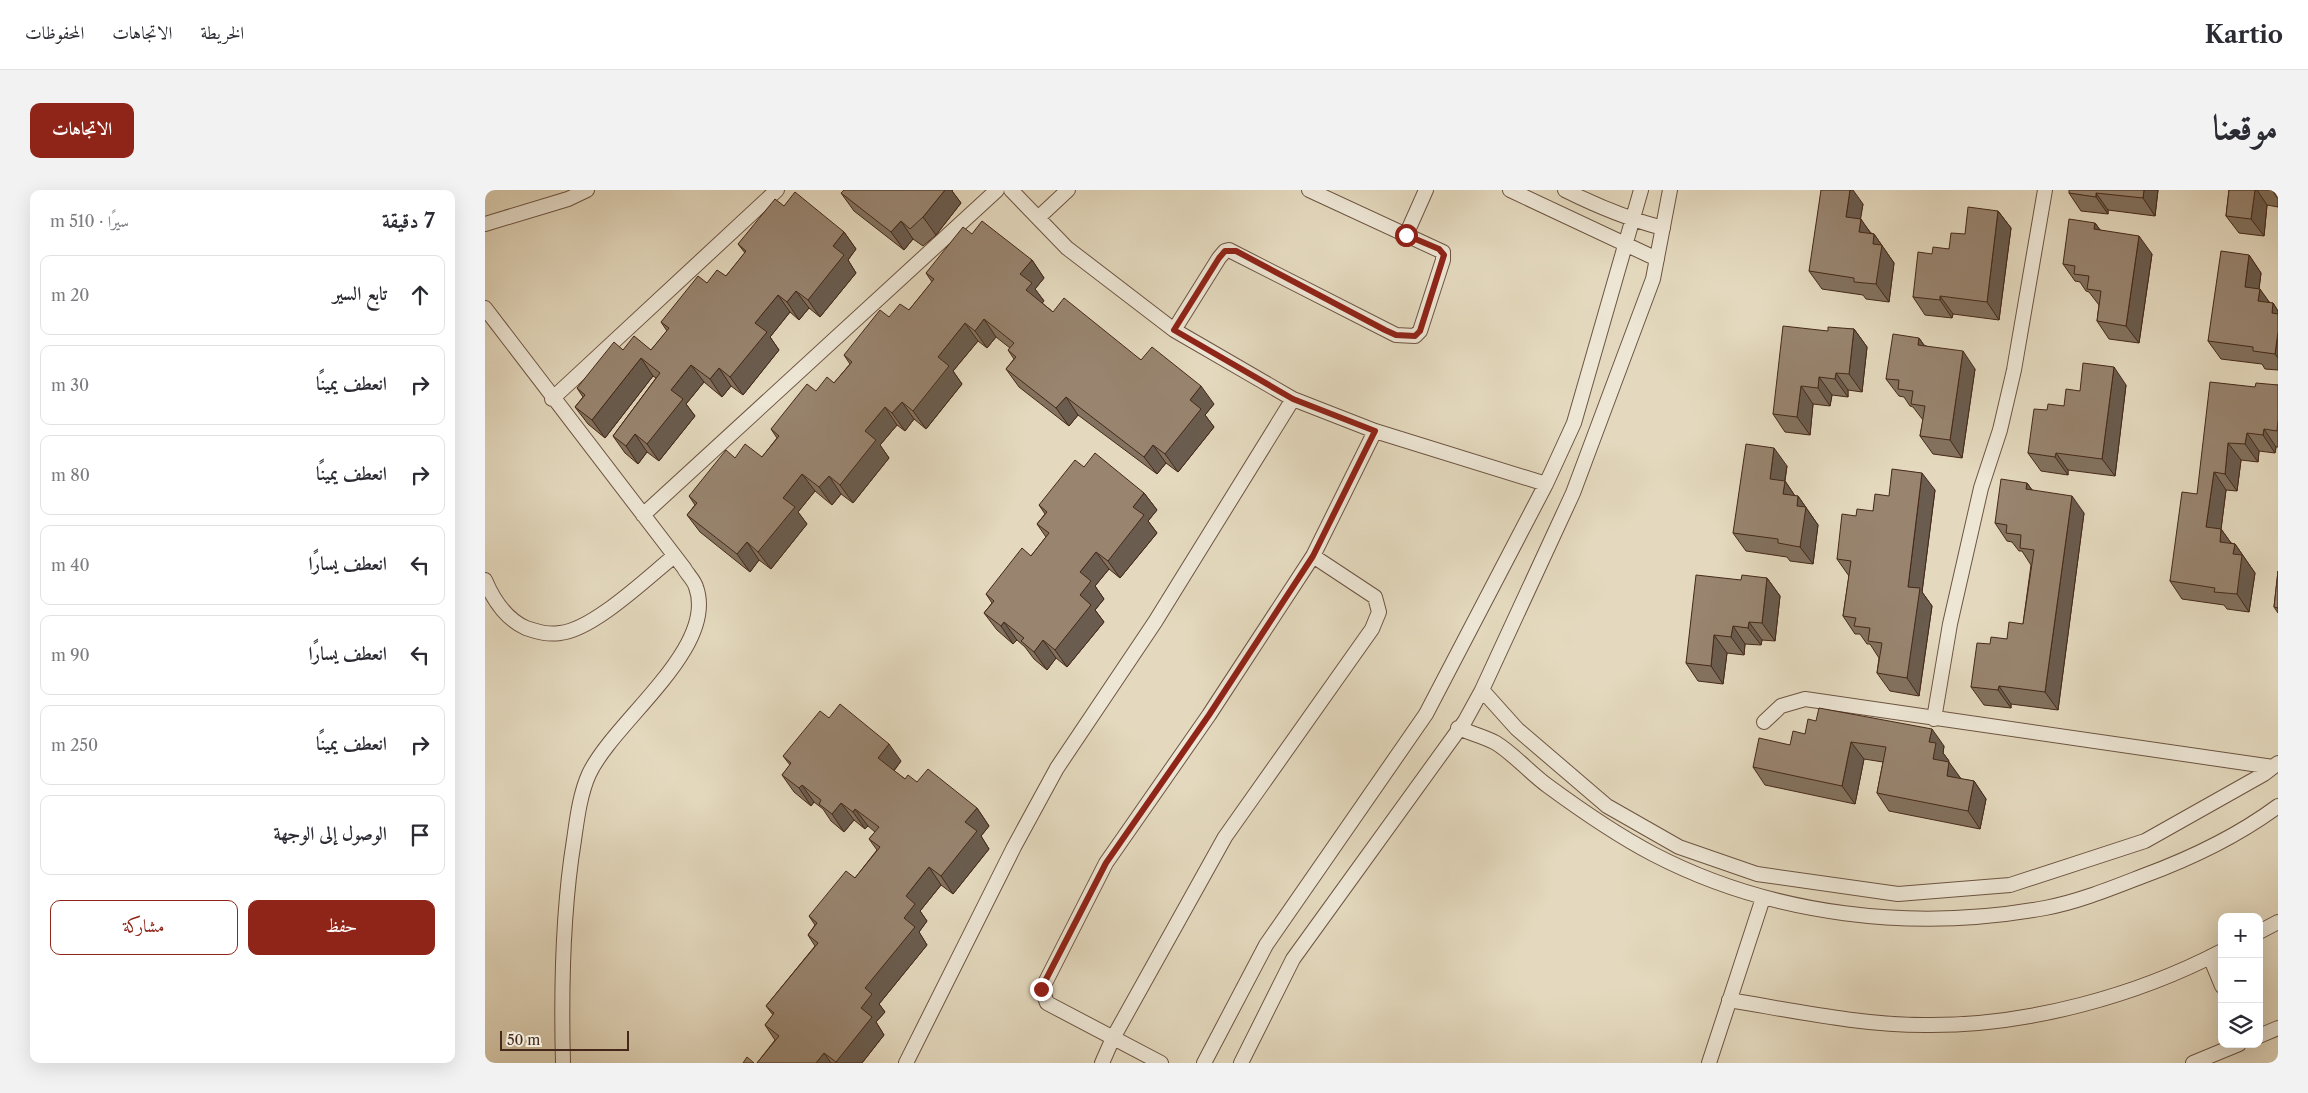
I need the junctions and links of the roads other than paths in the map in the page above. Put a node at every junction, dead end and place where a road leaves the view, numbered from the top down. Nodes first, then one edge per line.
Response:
1 (587, 190) edge
2 (777, 190) edge
3 (997, 190) edge
4 (1011, 190) edge
5 (1069, 190) edge
6 (1309, 190) edge
7 (1426, 190) edge
8 (1510, 190) edge
9 (1565, 190) edge
10 (1641, 190) edge
11 (1670, 190) edge
12 (2045, 190) edge
13 (1038, 218) junction
14 (1633, 220) junction
15 (485, 224) edge
16 (1663, 228) junction
17 (1406, 235) junction
18 (1625, 246) junction
19 (1657, 259) junction
20 (485, 308) edge
21 (1174, 330) junction
22 (553, 399) junction
23 (1293, 399) junction
24 (1375, 431) junction
25 (1546, 484) junction
26 (643, 515) junction
27 (1313, 556) junction
28 (673, 557) junction
29 (485, 580) edge
30 (1483, 690) junction
31 (1934, 719) junction
32 (1764, 722) dead end
33 (1458, 728) junction
34 (2275, 765) edge
35 (2278, 806) edge
36 (1763, 898) junction
37 (2278, 922) edge
38 (2263, 930) edge
39 (2216, 954) edge
40 (1729, 1000) junction
41 (2278, 1028) edge
42 (2263, 1034) edge
43 (1113, 1038) junction
44 (2233, 1048) edge
45 (2218, 1058) edge
46 (563, 1063) edge
47 (906, 1063) edge
48 (1102, 1063) edge
49 (1161, 1063) edge
50 (1204, 1063) edge
51 (1241, 1063) edge
52 (1709, 1063) edge
53 (2193, 1063) edge

1 - 15 street
2 - 22 street
3 - 26 street
4 - 13 street
5 - 13 street
6 - 17 street
7 - 17 street
8 - 18 street
9 - 14 street
10 - 14 street
11 - 16 street
12 - 31 street
13 - 21 street
14 - 16 street
14 - 18 street
16 - 19 street
17 - 21 street
18 - 19 street
18 - 25 street
19 - 30 street
20 - 22 street
21 - 23 street
22 - 26 street
23 - 24 street
23 - 47 street
24 - 25 street
24 - 27 street
25 - 50 street
26 - 28 street
27 - 43 street
27 - 43 street
28 - 29 street
28 - 46 street
30 - 33 street
30 - 34 street
31 - 32 street
31 - 34 street
33 - 36 street
33 - 51 street
35 - 36 street
36 - 40 street
37 - 38 street
39 - 40 street
40 - 52 street
41 - 42 street
43 - 48 street
43 - 49 street
44 - 45 street
45 - 53 street

